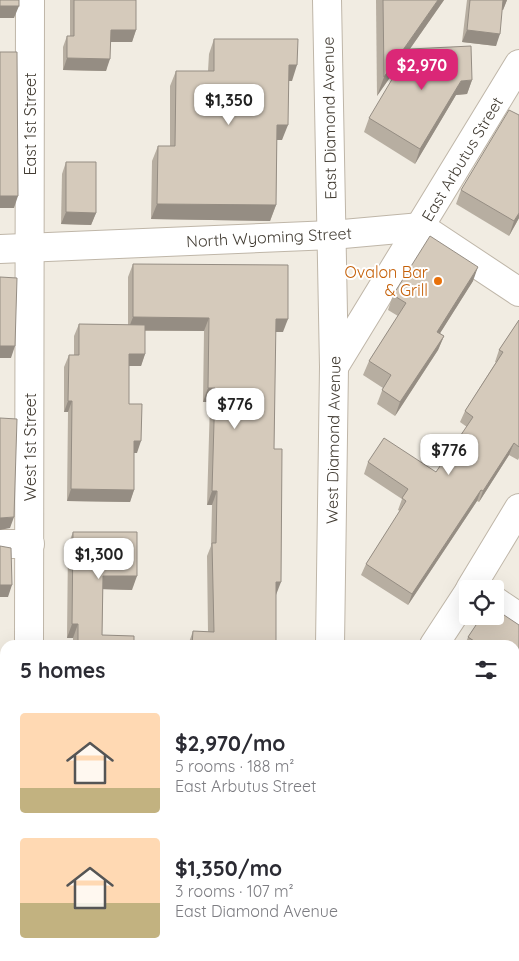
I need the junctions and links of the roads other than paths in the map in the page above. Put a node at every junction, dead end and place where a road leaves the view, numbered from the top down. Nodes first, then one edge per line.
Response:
1 (30, 0) edge
2 (327, 0) edge
3 (519, 64) edge
4 (421, 227) junction
5 (332, 235) junction
6 (0, 248) edge
7 (30, 248) junction
8 (519, 292) edge
9 (334, 367) junction
10 (519, 508) edge
11 (0, 544) edge
12 (30, 544) junction
13 (476, 580) edge
14 (459, 607) edge
15 (504, 607) edge
16 (519, 617) edge
17 (29, 640) edge
18 (330, 640) edge
19 (437, 640) edge

1 - 7 street, East 1st Street
2 - 5 street, East Diamond Avenue
3 - 4 street, East Arbutus Street
4 - 5 street, North Wyoming Street
4 - 8 street
4 - 9 street, East Arbutus Street
5 - 7 street, North Wyoming Street
5 - 9 street, West Diamond Avenue
6 - 7 street, North Wyoming Street
7 - 12 street, West 1st Street
9 - 18 street, West Diamond Avenue
10 - 13 street
11 - 12 street
12 - 17 street, West 1st Street
14 - 19 street
15 - 16 street

